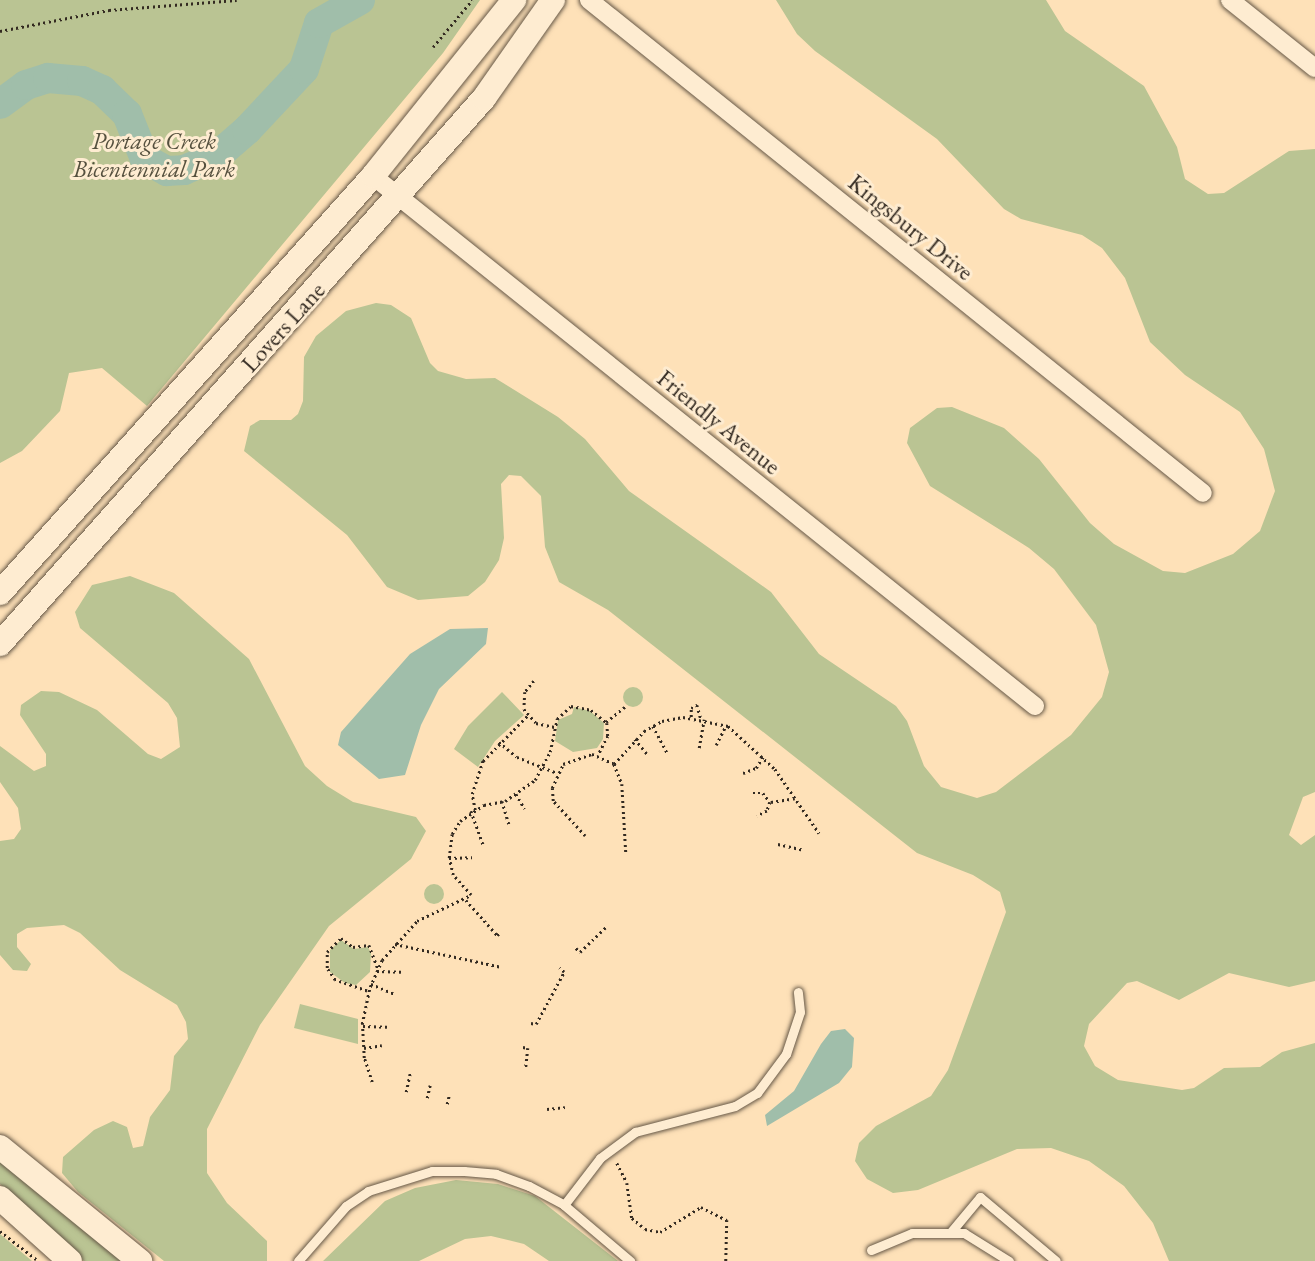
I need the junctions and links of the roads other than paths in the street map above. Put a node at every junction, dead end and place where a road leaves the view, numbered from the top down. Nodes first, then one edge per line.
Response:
1 (514, 0) edge
2 (553, 0) edge
3 (589, 0) edge
4 (1230, 0) edge
5 (1315, 68) edge
6 (373, 176) junction
7 (398, 197) junction
8 (1203, 493) dead end
9 (0, 593) edge
10 (0, 645) edge
11 (1035, 706) dead end
12 (798, 992) dead end
13 (0, 1147) edge
14 (0, 1198) edge
15 (564, 1205) junction
16 (950, 1233) junction
17 (872, 1250) dead end
18 (70, 1261) edge
19 (140, 1261) edge
20 (298, 1261) edge
21 (630, 1261) edge
22 (1009, 1261) edge
23 (1056, 1261) edge

1 - 6 street, Lovers Lane
2 - 7 street, Lovers Lane
3 - 8 street, Kingsbury Drive
4 - 5 street
6 - 7 street, Friendly Avenue
6 - 9 street, Lovers Lane
7 - 10 street, Lovers Lane
7 - 11 street, Friendly Avenue
12 - 15 lane
13 - 19 street
14 - 18 street
15 - 20 lane
15 - 21 lane
16 - 17 lane
16 - 22 lane
16 - 23 lane

